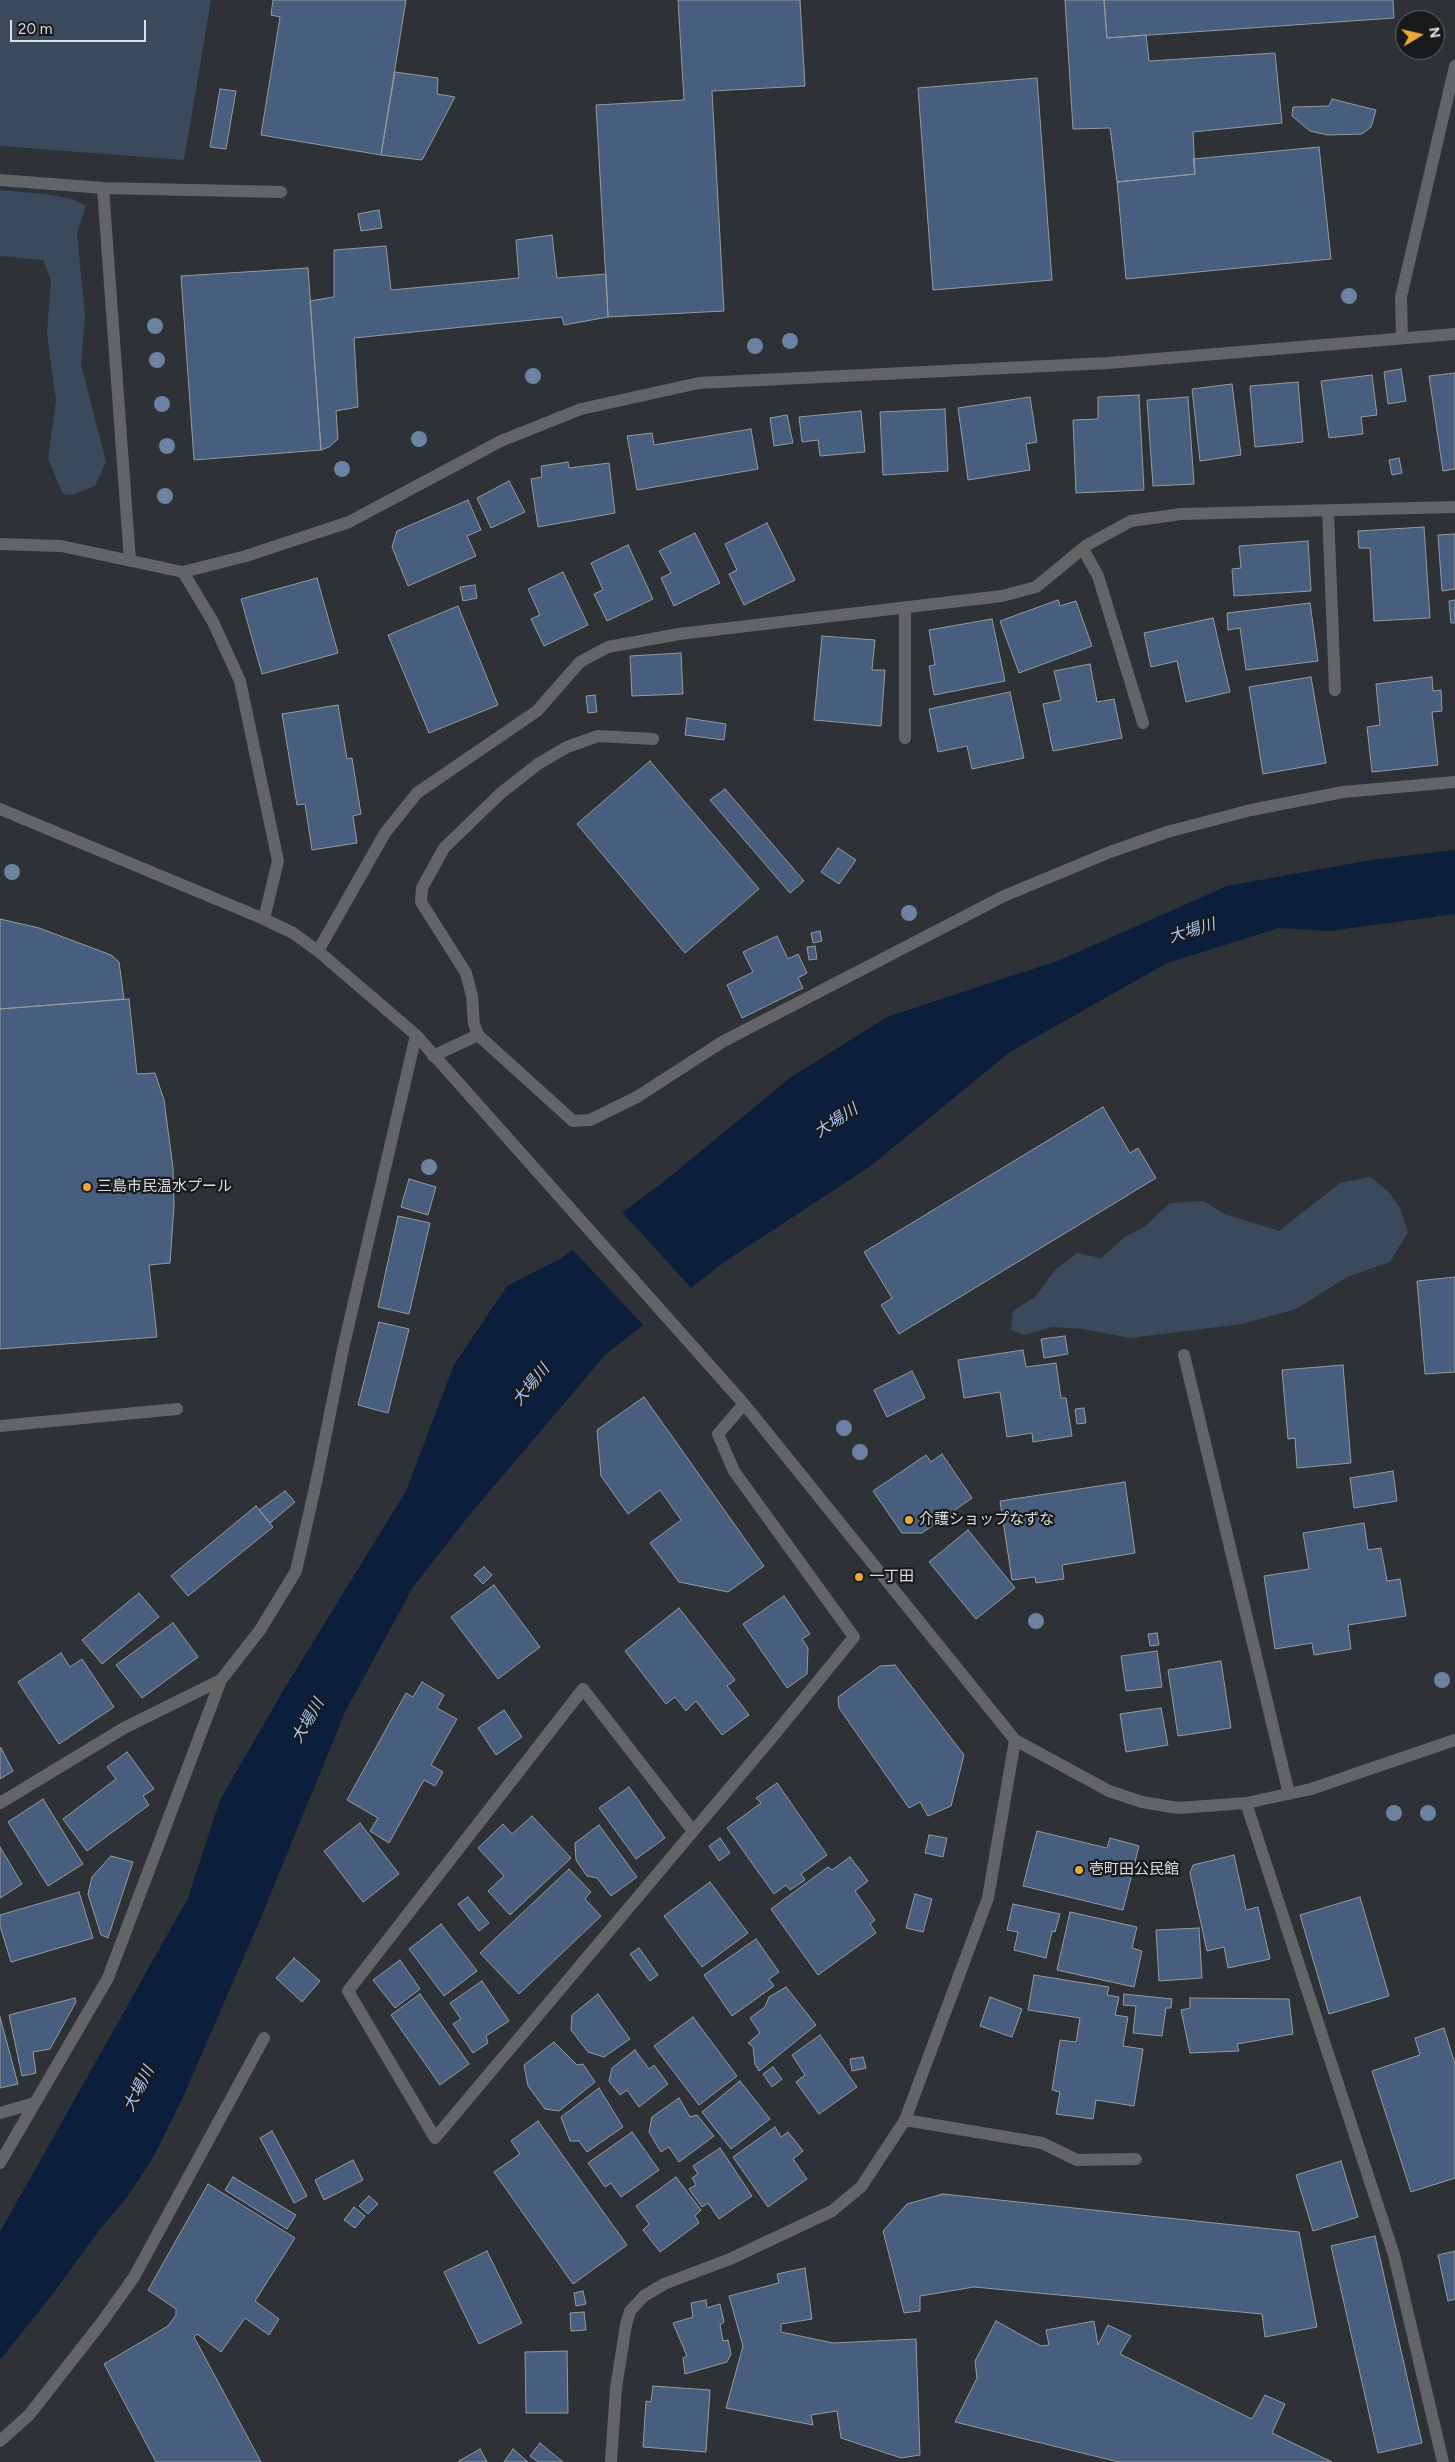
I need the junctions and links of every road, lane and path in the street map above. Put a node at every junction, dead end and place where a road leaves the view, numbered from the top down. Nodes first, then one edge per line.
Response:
1 (1455, 66) edge
2 (0, 180) edge
3 (103, 188) junction
4 (281, 192) dead end
5 (1455, 334) edge
6 (1402, 338) junction
7 (1455, 506) edge
8 (1328, 510) junction
9 (0, 544) edge
10 (1083, 548) junction
11 (130, 561) junction
12 (183, 572) junction
13 (906, 608) junction
14 (1335, 690) dead end
15 (1143, 723) dead end
16 (905, 738) dead end
17 (653, 739) dead end
18 (1455, 782) edge
19 (0, 809) edge
20 (264, 918) junction
21 (318, 951) junction
22 (416, 1035) junction
23 (478, 1035) junction
24 (433, 1056) junction
25 (1184, 1355) dead end
26 (744, 1404) junction
27 (177, 1409) dead end
28 (0, 1426) edge
29 (221, 1680) junction
30 (1015, 1740) junction
31 (1455, 1740) edge
32 (1289, 1794) junction
33 (0, 1803) edge
34 (1246, 1803) junction
35 (693, 1831) junction
36 (264, 2038) dead end
37 (35, 2103) junction
38 (0, 2113) edge
39 (906, 2120) junction
40 (1136, 2159) dead end
41 (0, 2164) edge
42 (0, 2441) edge
43 (611, 2462) edge
44 (1443, 2462) edge

1 - 6 street
2 - 3 street
3 - 4 street
3 - 11 street
5 - 6 street
6 - 12 street
7 - 8 street
8 - 10 street
8 - 14 street
9 - 11 street
10 - 13 street
10 - 15 street
11 - 12 street
12 - 20 street
13 - 16 street
13 - 21 street
17 - 23 street
18 - 23 street
19 - 20 street
20 - 21 street
21 - 22 street
22 - 24 street
22 - 29 street
23 - 24 street
24 - 26 street
25 - 32 street
26 - 30 street
26 - 35 street
27 - 28 street
29 - 33 street
29 - 37 street
30 - 34 street
30 - 39 street
31 - 32 street
32 - 34 street
34 - 44 street
35 - 35 street
36 - 42 street
37 - 38 street
37 - 41 street
39 - 40 street
39 - 43 street

